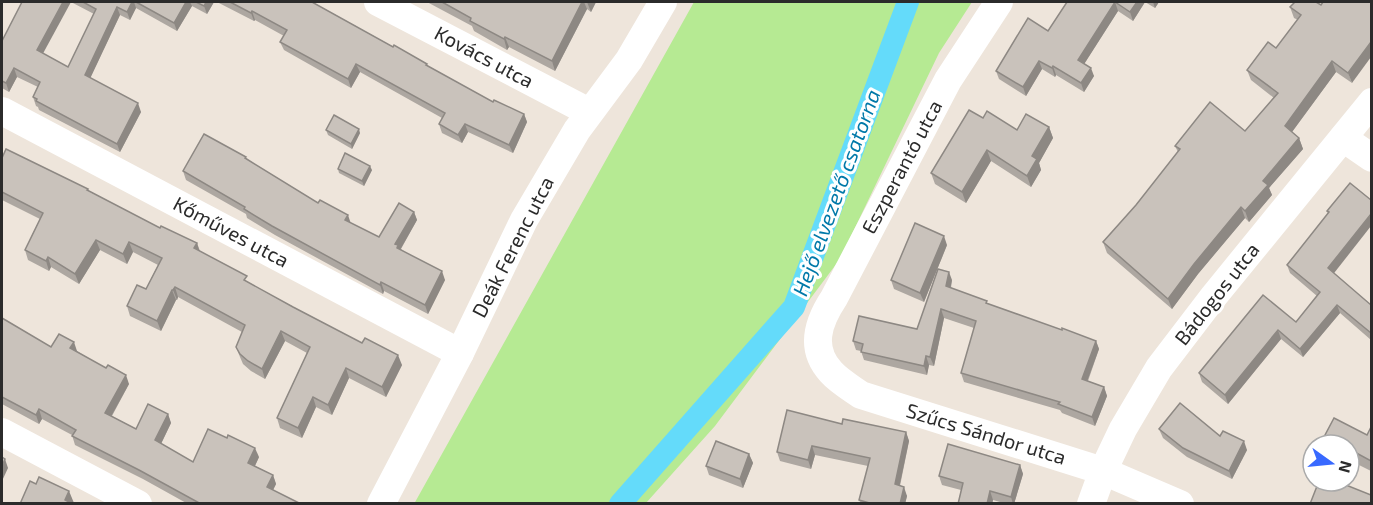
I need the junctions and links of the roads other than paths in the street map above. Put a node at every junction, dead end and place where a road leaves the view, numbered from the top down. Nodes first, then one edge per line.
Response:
1 (378, 2) edge
2 (663, 2) edge
3 (999, 2) edge
4 (1371, 102) edge
5 (2, 111) edge
6 (589, 112) junction
7 (1343, 138) junction
8 (1371, 158) edge
9 (817, 339) joint
10 (460, 353) junction
11 (2, 432) edge
12 (1103, 471) junction
13 (138, 504) edge
14 (381, 504) edge
15 (1091, 504) edge
16 (1180, 504) edge

1 - 6 street, Kovács utca
2 - 6 street, Deák Ferenc utca
3 - 9 street, Eszperantó utca
4 - 7 street, Bádogos utca
5 - 10 street, Kőműves utca
6 - 10 street, Deák Ferenc utca
7 - 8 street
7 - 12 street, Bádogos utca
9 - 12 street, Szűcs Sándor utca
10 - 14 street, Deák Ferenc utca
11 - 13 street
12 - 15 street, Bádogos utca
12 - 16 street, Szűcs Sándor utca

